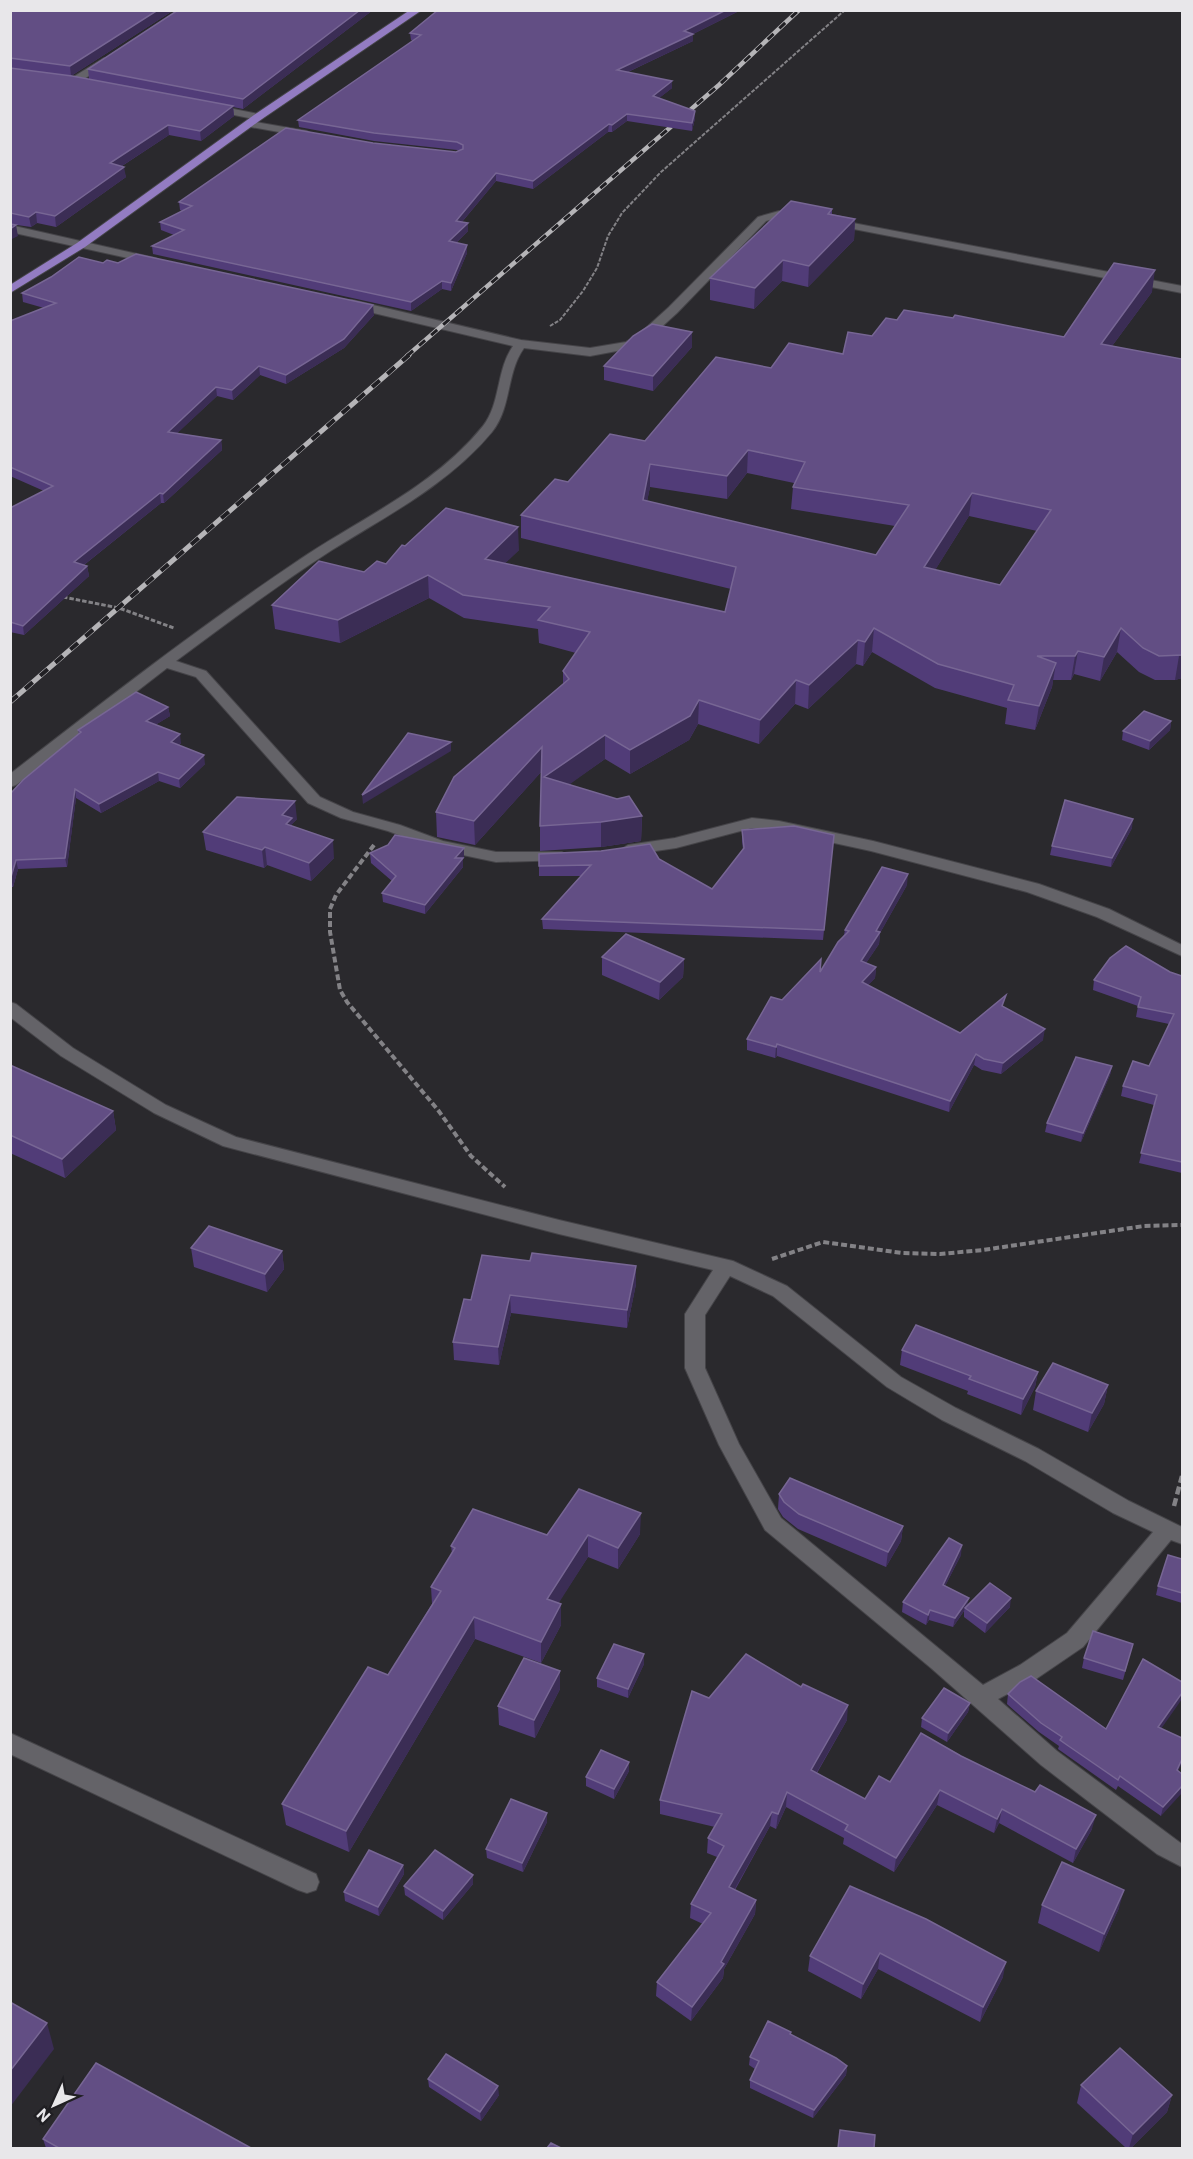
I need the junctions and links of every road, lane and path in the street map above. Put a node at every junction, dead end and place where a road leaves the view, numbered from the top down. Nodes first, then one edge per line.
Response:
1 (417, 10) edge
2 (845, 10) edge
3 (113, 57) edge
4 (85, 84) edge
5 (200, 106) edge
6 (253, 120) junction
7 (318, 136) edge
8 (10, 228) edge
9 (81, 245) junction
10 (172, 264) edge
11 (10, 290) edge
12 (1182, 290) edge
13 (338, 301) edge
14 (520, 344) junction
15 (63, 597) edge
16 (200, 638) junction
17 (166, 663) junction
18 (10, 783) edge
19 (394, 828) junction
20 (612, 853) edge
21 (581, 856) edge
22 (1182, 951) edge
23 (10, 1008) edge
24 (508, 1189) dead end
25 (1182, 1225) edge
26 (726, 1266) junction
27 (1175, 1533) edge
28 (980, 1698) junction
29 (10, 1743) edge
30 (1182, 1856) edge
31 (307, 1882) dead end

1 - 6 main road
2 - 14 path
3 - 4 street
5 - 6 street
6 - 7 street
6 - 9 main road
8 - 9 street
9 - 10 street
9 - 11 main road
12 - 14 street
13 - 14 street
14 - 16 street
15 - 16 path
16 - 17 street
17 - 18 street
17 - 19 street
19 - 21 street
19 - 24 path
20 - 22 street
23 - 26 street
25 - 26 path
26 - 27 street
26 - 28 street
27 - 28 street
28 - 30 street
29 - 31 street

